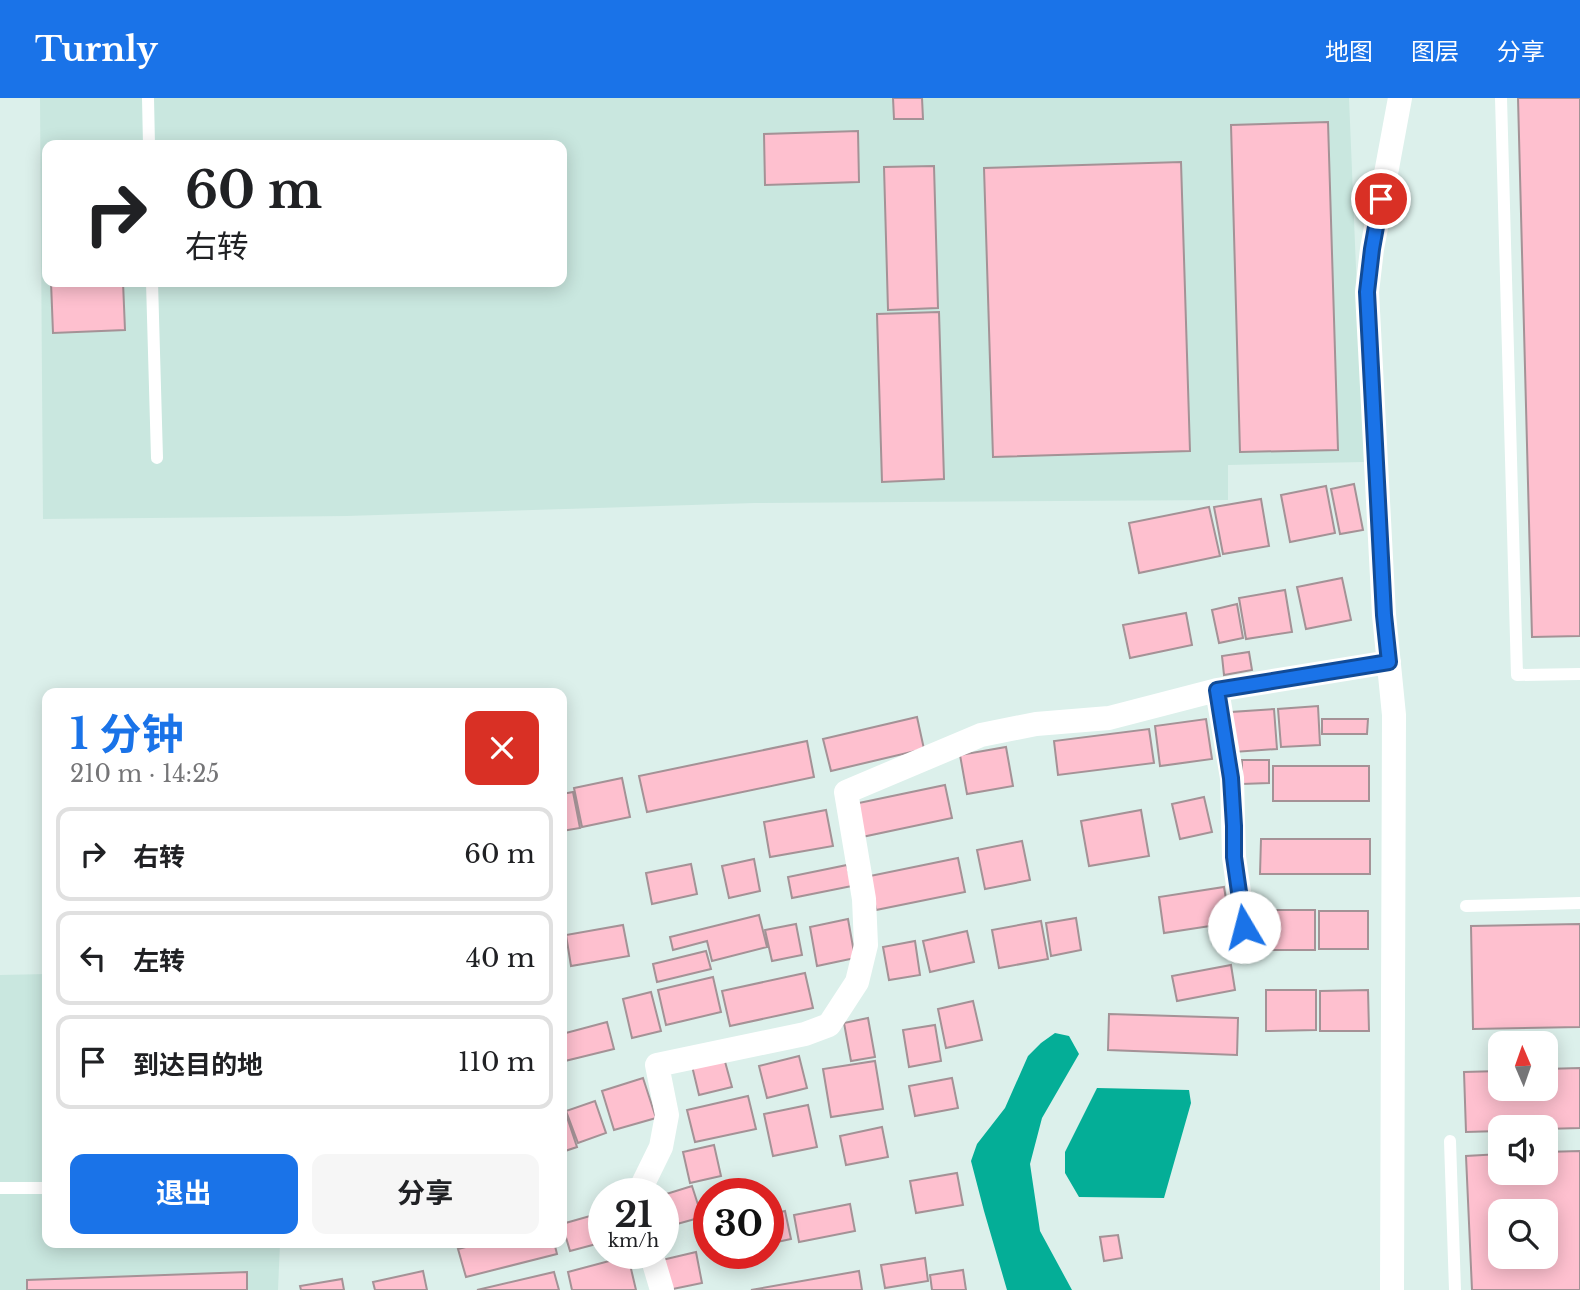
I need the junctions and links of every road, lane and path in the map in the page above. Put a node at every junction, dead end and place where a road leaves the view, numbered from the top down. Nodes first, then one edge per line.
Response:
1 (148, 98) edge
2 (1400, 98) edge
3 (1501, 98) edge
4 (149, 140) edge
5 (152, 287) edge
6 (157, 458) dead end
7 (1389, 662) junction
8 (1580, 674) edge
9 (1217, 690) junction
10 (1580, 903) edge
11 (1466, 906) dead end
12 (1244, 927) dead end
13 (1450, 1141) dead end
14 (646, 1178) edge
15 (0, 1188) edge
16 (42, 1188) edge
17 (656, 1269) edge
18 (662, 1290) edge
19 (1392, 1290) edge
20 (1455, 1290) edge

1 - 4 lane
2 - 7 street
3 - 8 lane
5 - 6 lane
7 - 9 street
7 - 19 street
9 - 12 street
9 - 14 street
10 - 11 lane
13 - 20 lane
15 - 16 lane
17 - 18 street

